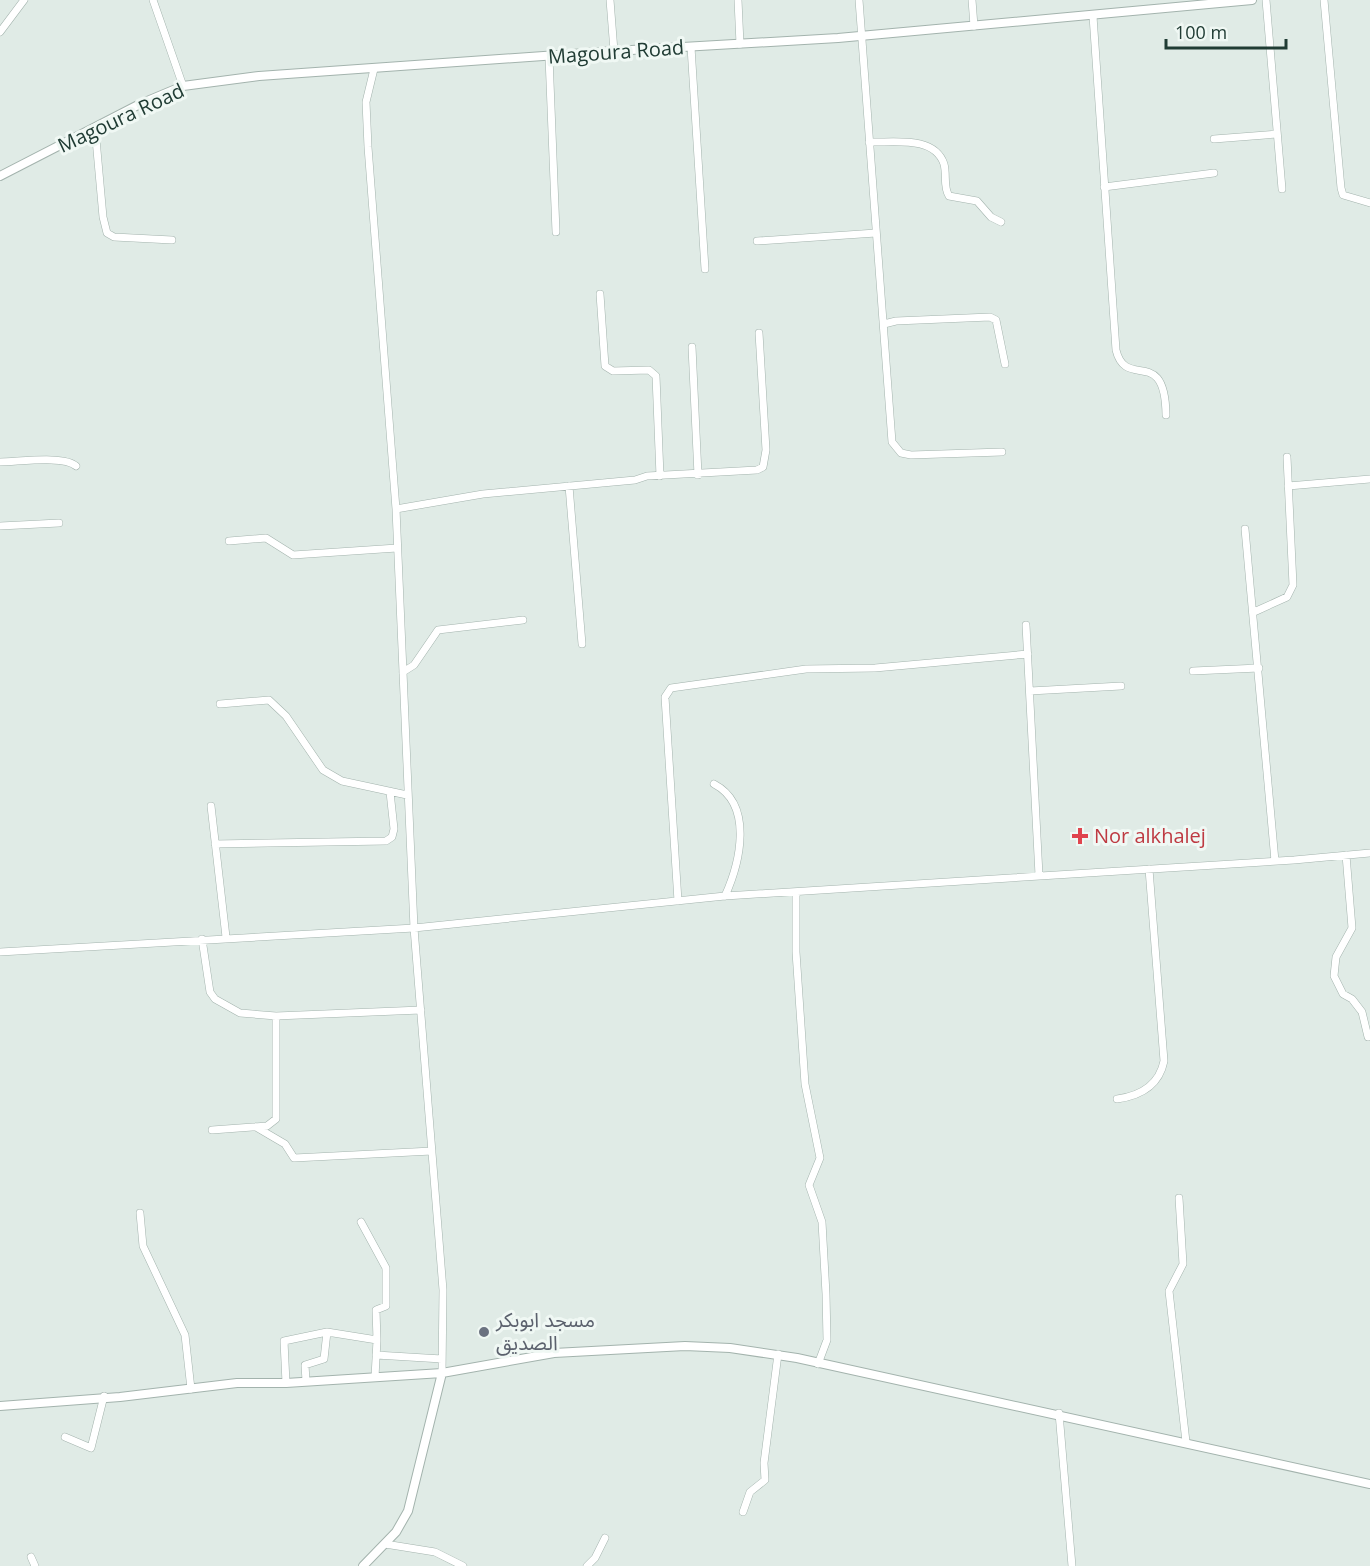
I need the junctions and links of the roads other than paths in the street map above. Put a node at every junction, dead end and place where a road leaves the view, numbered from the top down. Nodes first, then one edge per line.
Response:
1 (24, 0) edge
2 (153, 0) edge
3 (610, 0) edge
4 (738, 0) edge
5 (859, 0) edge
6 (972, 0) edge
7 (1252, 0) edge
8 (1266, 0) edge
9 (1324, 0) edge
10 (1093, 16) junction
11 (974, 26) junction
12 (0, 32) edge
13 (861, 36) junction
14 (740, 44) junction
15 (691, 47) junction
16 (614, 51) junction
17 (549, 57) junction
18 (374, 69) junction
19 (183, 86) junction
20 (95, 128) junction
21 (1277, 134) junction
22 (1214, 139) dead end
23 (869, 142) junction
24 (1214, 173) dead end
25 (0, 177) edge
26 (1104, 187) junction
27 (1282, 189) dead end
28 (1370, 203) edge
29 (1001, 222) dead end
30 (556, 232) dead end
31 (876, 233) junction
32 (172, 240) dead end
33 (757, 242) dead end
34 (705, 268) dead end
35 (600, 294) dead end
36 (884, 324) junction
37 (759, 333) dead end
38 (692, 347) dead end
39 (1005, 364) dead end
40 (1166, 415) dead end
41 (1002, 453) dead end
42 (1287, 457) dead end
43 (0, 462) edge
44 (76, 466) dead end
45 (698, 475) junction
46 (660, 476) junction
47 (1370, 479) edge
48 (569, 486) junction
49 (1288, 486) junction
50 (396, 509) junction
51 (59, 522) dead end
52 (0, 526) edge
53 (1245, 529) dead end
54 (229, 541) dead end
55 (397, 548) junction
56 (1254, 612) junction
57 (523, 620) dead end
58 (1026, 625) dead end
59 (582, 644) dead end
60 (1028, 654) junction
61 (1259, 668) junction
62 (1193, 671) dead end
63 (404, 672) junction
64 (1121, 686) dead end
65 (1030, 691) junction
66 (219, 704) dead end
67 (714, 784) dead end
68 (390, 792) junction
69 (407, 795) junction
70 (211, 806) dead end
71 (215, 844) junction
72 (1370, 853) edge
73 (1346, 855) junction
74 (1275, 861) junction
75 (1149, 869) junction
76 (1039, 875) junction
77 (796, 893) junction
78 (725, 896) junction
79 (678, 901) junction
80 (414, 928) junction
81 (226, 938) junction
82 (202, 939) junction
83 (0, 952) edge
84 (421, 1010) junction
85 (276, 1016) junction
86 (1368, 1037) dead end
87 (1117, 1099) dead end
88 (256, 1127) junction
89 (212, 1130) dead end
90 (432, 1150) junction
91 (1179, 1198) dead end
92 (140, 1213) dead end
93 (361, 1222) dead end
94 (327, 1332) junction
95 (378, 1340) junction
96 (778, 1354) junction
97 (376, 1355) junction
98 (442, 1359) junction
99 (818, 1364) junction
100 (442, 1373) junction
101 (375, 1377) junction
102 (306, 1381) junction
103 (286, 1383) junction
104 (191, 1389) junction
105 (104, 1396) junction
106 (0, 1406) edge
107 (1059, 1413) junction
108 (65, 1437) dead end
109 (1186, 1442) junction
110 (1370, 1484) edge
111 (743, 1512) dead end
112 (605, 1538) dead end
113 (385, 1544) junction
114 (31, 1557) dead end
115 (35, 1566) edge
116 (363, 1566) edge
117 (463, 1566) edge
118 (587, 1566) edge
119 (1072, 1566) edge
120 (1078, 1566) edge

1 - 12 street
2 - 19 street
3 - 16 street
4 - 14 street
5 - 13 street
6 - 11 street
7 - 10 street, Magoura Road
8 - 21 street
9 - 28 street
10 - 11 street, Magoura Road
10 - 26 street
11 - 13 street, Magoura Road
13 - 14 street, Magoura Road
13 - 23 street
14 - 15 street, Magoura Road
15 - 16 street, Magoura Road
15 - 34 street
16 - 17 street, Magoura Road
17 - 18 street, Magoura Road
17 - 30 street
18 - 19 street, Magoura Road
18 - 50 street
19 - 20 street, Magoura Road
20 - 25 street, Magoura Road
20 - 32 street
21 - 22 street
21 - 27 street
23 - 29 street
23 - 31 street
24 - 26 street
26 - 40 street
31 - 33 street
31 - 36 street
35 - 46 street
36 - 39 street
36 - 41 street
37 - 45 street
38 - 45 street
42 - 49 street
43 - 44 street
45 - 46 street
46 - 48 street
47 - 49 street
48 - 50 street
48 - 59 street
49 - 56 street
50 - 55 street
51 - 52 street
53 - 56 street
54 - 55 street
55 - 63 street
56 - 61 street
57 - 63 street
58 - 60 street
60 - 65 street
60 - 79 street
61 - 62 street
61 - 74 street
63 - 69 street
64 - 65 street
65 - 76 street
66 - 68 street
67 - 78 street
68 - 69 street
68 - 71 street
69 - 80 street
70 - 71 street
71 - 81 street
72 - 73 street
73 - 74 street
73 - 86 street
74 - 75 street
75 - 76 street
75 - 87 street
76 - 77 street
77 - 78 street
77 - 99 street
78 - 79 street
79 - 80 street
80 - 81 street
80 - 84 street
81 - 82 street
82 - 83 street
82 - 85 street
84 - 85 street
84 - 90 street
85 - 88 street
88 - 89 street
88 - 90 street
90 - 98 street
91 - 109 street
92 - 104 street
93 - 95 street
94 - 95 street
94 - 102 street
94 - 103 street
95 - 97 street
96 - 99 street
96 - 100 street
96 - 111 street
97 - 98 street
97 - 101 street
98 - 100 street
99 - 107 street
100 - 101 street
100 - 113 street
101 - 102 street
102 - 103 street
103 - 104 street
104 - 105 street
105 - 106 street
105 - 108 street
107 - 109 street
107 - 119 street
109 - 110 street
112 - 118 street
113 - 116 street
113 - 117 street
114 - 115 street
119 - 120 street

